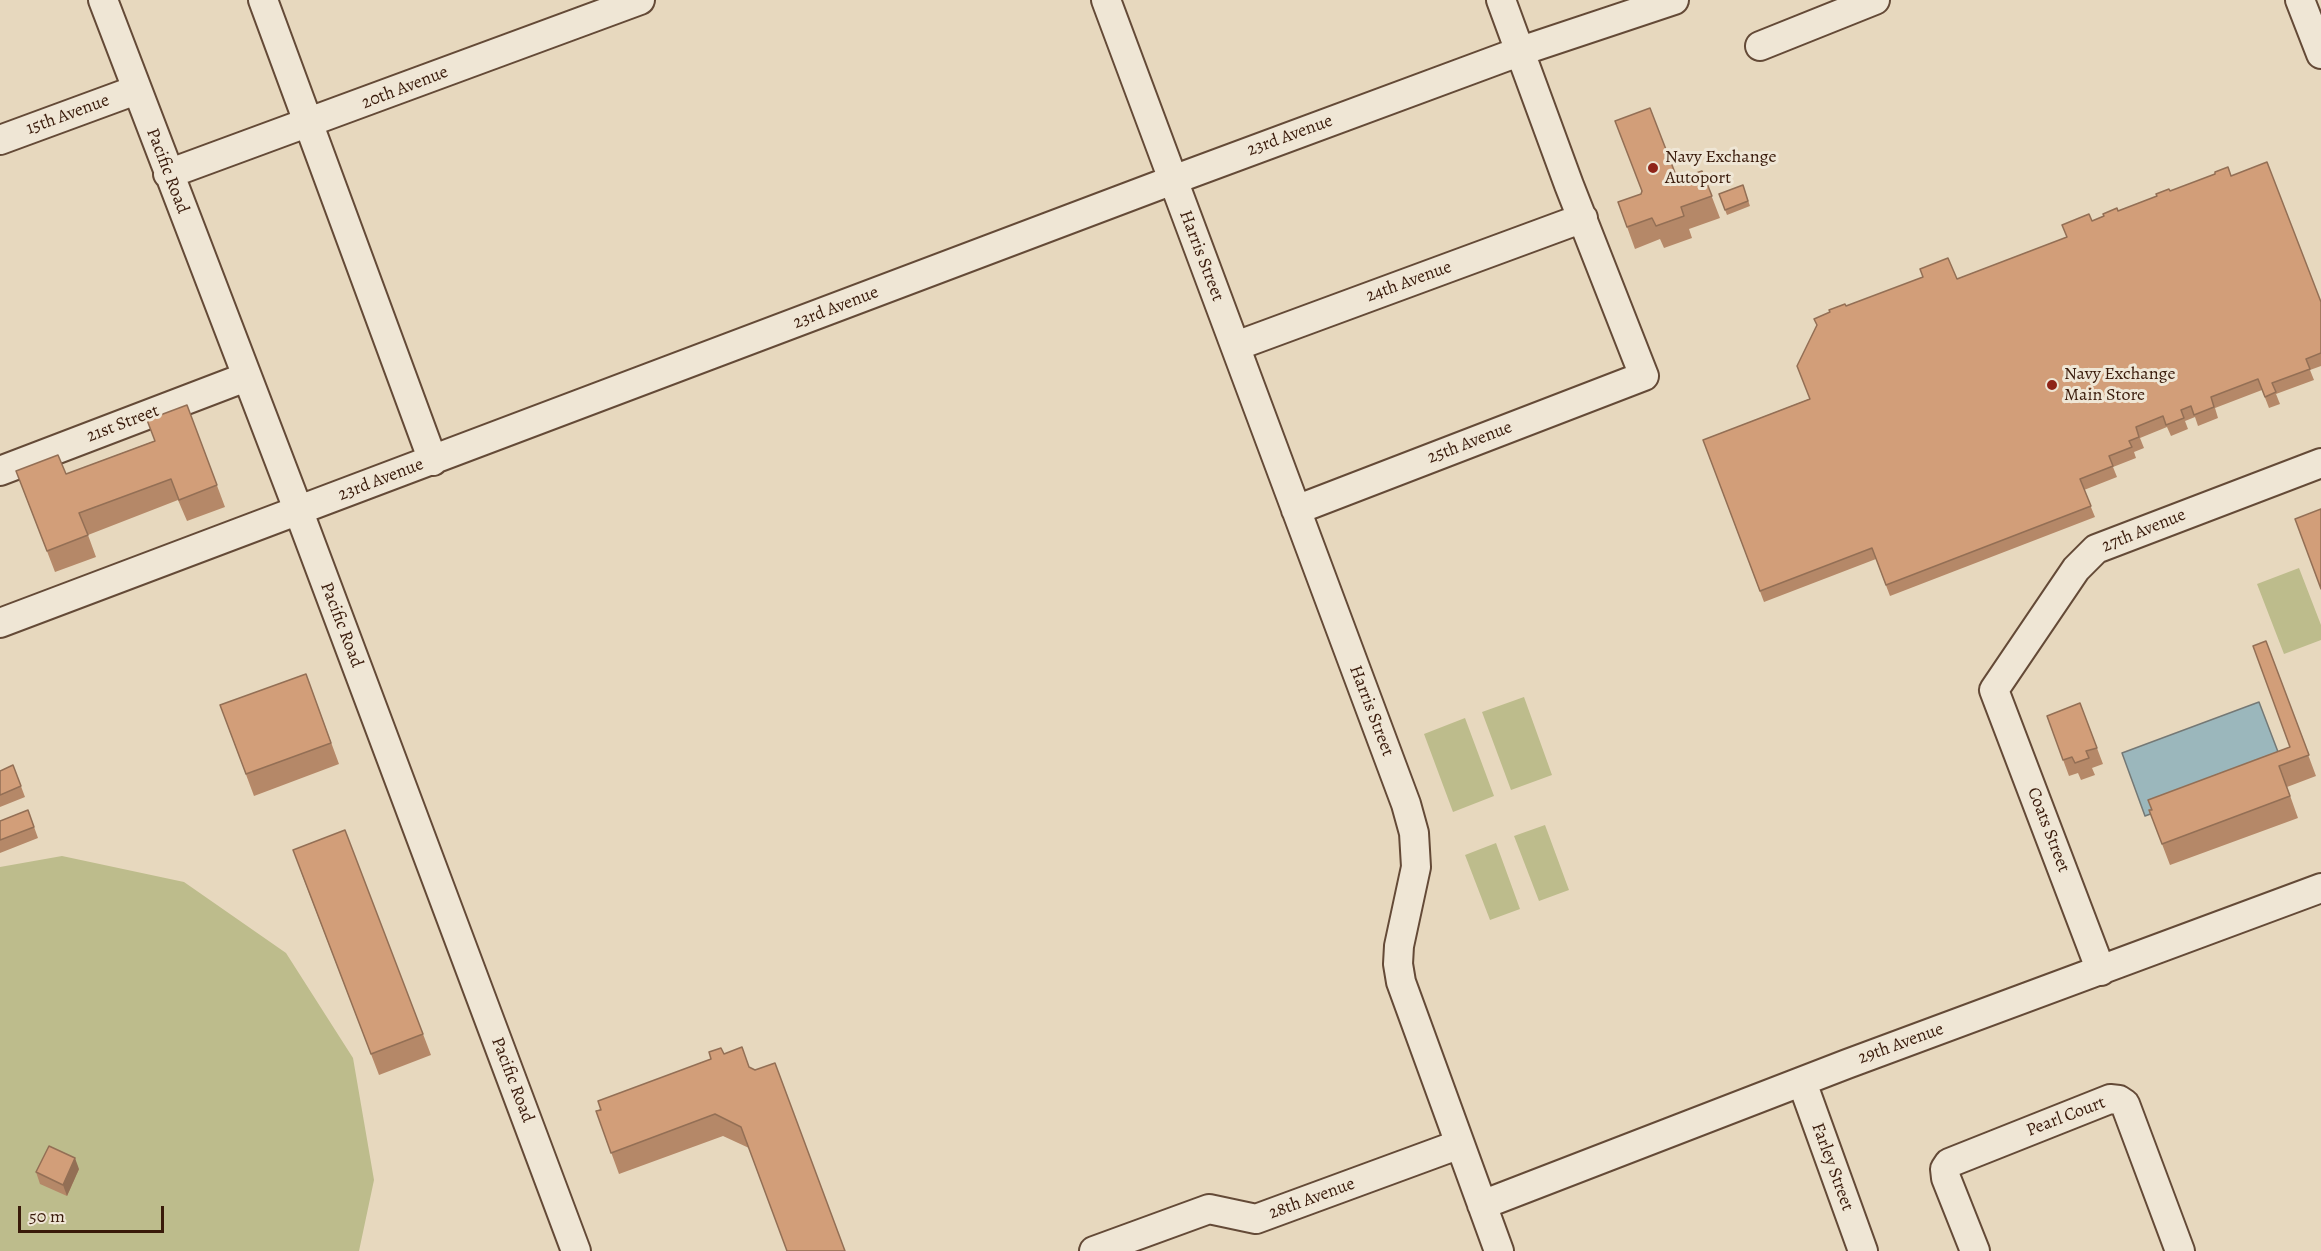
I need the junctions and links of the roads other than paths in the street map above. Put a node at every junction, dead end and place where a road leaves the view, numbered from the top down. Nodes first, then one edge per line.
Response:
1 (103, 0) edge
2 (263, 0) edge
3 (640, 0) edge
4 (1106, 0) edge
5 (1501, 0) edge
6 (1674, 0) edge
7 (1875, 0) edge
8 (2300, 0) edge
9 (1760, 46) dead end
10 (1521, 51) junction
11 (2321, 54) edge
12 (136, 90) junction
13 (309, 124) junction
14 (0, 140) edge
15 (168, 174) junction
16 (1173, 180) junction
17 (1583, 218) junction
18 (1236, 346) junction
19 (246, 377) junction
20 (433, 461) junction
21 (2321, 463) edge
22 (0, 471) edge
23 (1296, 510) junction
24 (299, 512) junction
25 (0, 623) edge
26 (1994, 690) joint
27 (2321, 888) edge
28 (2101, 971) junction
29 (1802, 1082) junction
30 (1460, 1144) junction
31 (1482, 1204) junction
32 (576, 1251) edge
33 (1094, 1251) edge
34 (1499, 1251) edge
35 (1863, 1251) edge
36 (1975, 1251) edge
37 (2180, 1251) edge

1 - 12 street, Pacific Road
2 - 13 street
3 - 13 street, 20th Avenue
4 - 16 street, Harris Street
5 - 10 street
6 - 10 street, 23rd Avenue
7 - 9 street
8 - 11 street
10 - 16 street, 23rd Avenue
10 - 17 street
12 - 14 street, 15th Avenue
12 - 15 street, Pacific Road
13 - 15 street, 20th Avenue
13 - 20 street
15 - 19 street, Pacific Road
16 - 18 street, Harris Street
16 - 20 street, 23rd Avenue
17 - 18 street, 24th Avenue
17 - 23 street, 25th Avenue
18 - 23 street, Harris Street
19 - 22 street, 21st Street
19 - 24 street, Pacific Road
20 - 24 street, 23rd Avenue
21 - 26 street, 27th Avenue
23 - 30 street, Harris Street
24 - 25 street, 23rd Avenue
24 - 32 street, Pacific Road
26 - 28 street, Coats Street
27 - 28 street, 29th Avenue
28 - 29 street, 29th Avenue
29 - 31 street, 29th Avenue
29 - 35 street, Farley Street
30 - 31 street, Harris Street
30 - 33 street, 28th Avenue
31 - 34 street, Harris Street
36 - 37 street, Pearl Court

